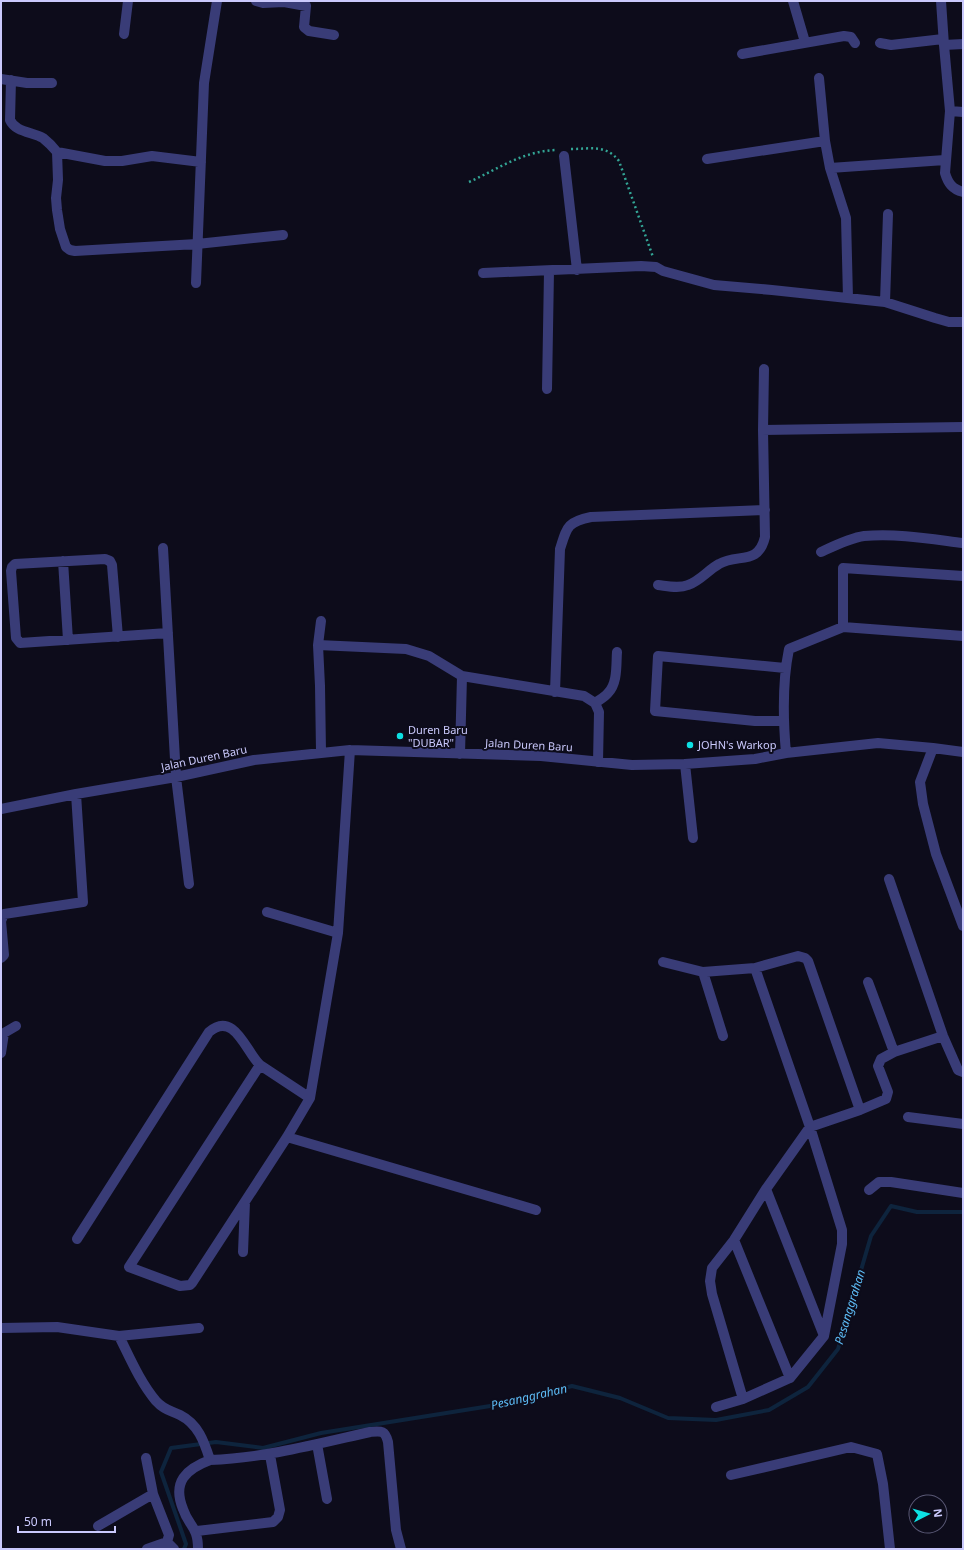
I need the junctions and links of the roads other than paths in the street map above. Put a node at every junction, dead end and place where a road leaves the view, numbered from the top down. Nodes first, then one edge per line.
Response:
1 (128, 1) edge
2 (217, 1) edge
3 (256, 1) edge
4 (793, 1) edge
5 (941, 1) edge
6 (124, 34) dead end
7 (334, 35) dead end
8 (805, 42) junction
9 (943, 42) junction
10 (855, 43) dead end
11 (880, 43) dead end
12 (963, 44) edge
13 (742, 54) dead end
14 (819, 78) dead end
15 (6, 80) edge
16 (52, 83) dead end
17 (950, 111) junction
18 (963, 112) edge
19 (825, 142) junction
20 (57, 152) junction
21 (563, 152) road end
22 (706, 159) dead end
23 (945, 160) junction
24 (201, 162) junction
25 (830, 168) junction
26 (963, 192) edge
27 (888, 214) dead end
28 (283, 235) dead end
29 (197, 244) junction
30 (577, 270) junction
31 (549, 271) junction
32 (484, 273) dead end
33 (196, 283) dead end
34 (848, 298) junction
35 (885, 302) junction
36 (963, 322) edge
37 (764, 369) dead end
38 (547, 390) dead end
39 (963, 427) edge
40 (763, 430) junction
41 (765, 510) junction
42 (963, 543) edge
43 (163, 548) dead end
44 (821, 552) dead end
45 (63, 561) junction
46 (963, 576) edge
47 (658, 585) dead end
48 (321, 621) dead end
49 (843, 627) junction
50 (168, 633) junction
51 (118, 636) junction
52 (963, 636) edge
53 (68, 640) junction
54 (318, 645) junction
55 (617, 652) dead end
56 (785, 668) junction
57 (462, 676) junction
58 (556, 692) junction
59 (595, 703) junction
60 (783, 721) junction
61 (933, 748) junction
62 (350, 750) junction
63 (321, 752) junction
64 (963, 752) edge
65 (786, 753) junction
66 (460, 754) junction
67 (598, 762) junction
68 (685, 764) junction
69 (176, 777) junction
70 (76, 794) junction
71 (1, 809) edge
72 (693, 838) dead end
73 (889, 880) dead end
74 (189, 884) dead end
75 (267, 912) dead end
76 (962, 920) edge
77 (338, 933) junction
78 (1, 958) edge
79 (663, 962) dead end
80 (755, 968) junction
81 (703, 972) junction
82 (868, 982) dead end
83 (16, 1026) dead end
84 (723, 1036) dead end
85 (943, 1036) junction
86 (894, 1052) junction
87 (1, 1053) edge
88 (260, 1065) junction
89 (963, 1072) edge
90 (310, 1098) junction
91 (860, 1110) junction
92 (908, 1117) dead end
93 (963, 1124) edge
94 (810, 1127) junction
95 (287, 1137) junction
96 (766, 1189) junction
97 (869, 1190) dead end
98 (963, 1193) edge
99 (245, 1200) junction
100 (536, 1210) dead end
101 (77, 1239) dead end
102 (734, 1240) junction
103 (243, 1252) dead end
104 (1, 1328) edge
105 (199, 1328) dead end
106 (119, 1336) junction
107 (824, 1336) junction
108 (790, 1378) junction
109 (743, 1399) junction
110 (716, 1407) dead end
111 (317, 1444) junction
112 (270, 1454) junction
113 (146, 1458) dead end
114 (210, 1460) junction
115 (731, 1475) dead end
116 (153, 1494) junction
117 (327, 1499) dead end
118 (98, 1526) dead end
119 (197, 1532) junction
120 (170, 1545) edge
121 (147, 1549) edge
122 (198, 1549) edge
123 (401, 1549) edge
124 (890, 1549) edge

1 - 6 street
2 - 24 street
3 - 7 street
4 - 8 street
5 - 9 street
8 - 10 street
8 - 13 street
9 - 11 street
9 - 12 street
9 - 17 street
14 - 19 street
15 - 16 street
15 - 20 street
17 - 18 street
17 - 23 street
19 - 22 street
19 - 25 street
20 - 24 street
20 - 29 street
21 - 30 street
23 - 25 street
23 - 26 street
24 - 29 street
25 - 34 street
27 - 35 street
28 - 29 street
29 - 33 street
30 - 31 street
30 - 34 street
31 - 32 street
31 - 38 street
34 - 35 street
35 - 36 street
37 - 40 street
39 - 40 street
40 - 41 street
41 - 47 street
41 - 58 street
42 - 44 street
43 - 50 street
45 - 51 street
45 - 53 street
45 - 53 street
46 - 49 street
48 - 54 street
49 - 52 street
49 - 56 street
50 - 51 street
50 - 69 street
51 - 53 street
54 - 57 street
54 - 63 street
55 - 59 street
56 - 60 street
56 - 60 street
57 - 58 street
57 - 66 street
58 - 59 street
59 - 67 street
60 - 65 street
61 - 64 street, Jalan Duren Baru
61 - 65 street, Jalan Duren Baru
61 - 76 street
62 - 63 street, Jalan Duren Baru
62 - 66 street, Jalan Duren Baru
62 - 77 street
63 - 69 street, Jalan Duren Baru
65 - 68 street, Jalan Duren Baru
66 - 67 street, Jalan Duren Baru
67 - 68 street, Jalan Duren Baru
68 - 72 street
69 - 70 street, Jalan Duren Baru
69 - 74 street
70 - 71 street, Jalan Duren Baru
70 - 78 street
73 - 85 street
75 - 77 street
77 - 90 street
79 - 81 street
80 - 81 street
80 - 91 street
80 - 94 street
81 - 84 street
82 - 86 street
83 - 87 street
85 - 86 street
85 - 89 street
86 - 91 street
88 - 90 street
88 - 99 street
88 - 101 street
90 - 95 street
91 - 94 street
92 - 93 street
94 - 96 street
94 - 107 street
95 - 99 street
95 - 100 street
96 - 102 street
96 - 107 street
97 - 98 street
99 - 103 street
102 - 108 street
102 - 109 street
104 - 106 street
105 - 106 street
106 - 114 street
107 - 108 street
108 - 109 street
109 - 110 street
111 - 112 street
111 - 117 street
111 - 123 street
112 - 114 street
112 - 119 street
113 - 116 street
114 - 119 street
115 - 124 street
116 - 118 street
116 - 120 street
119 - 122 street
120 - 121 street

